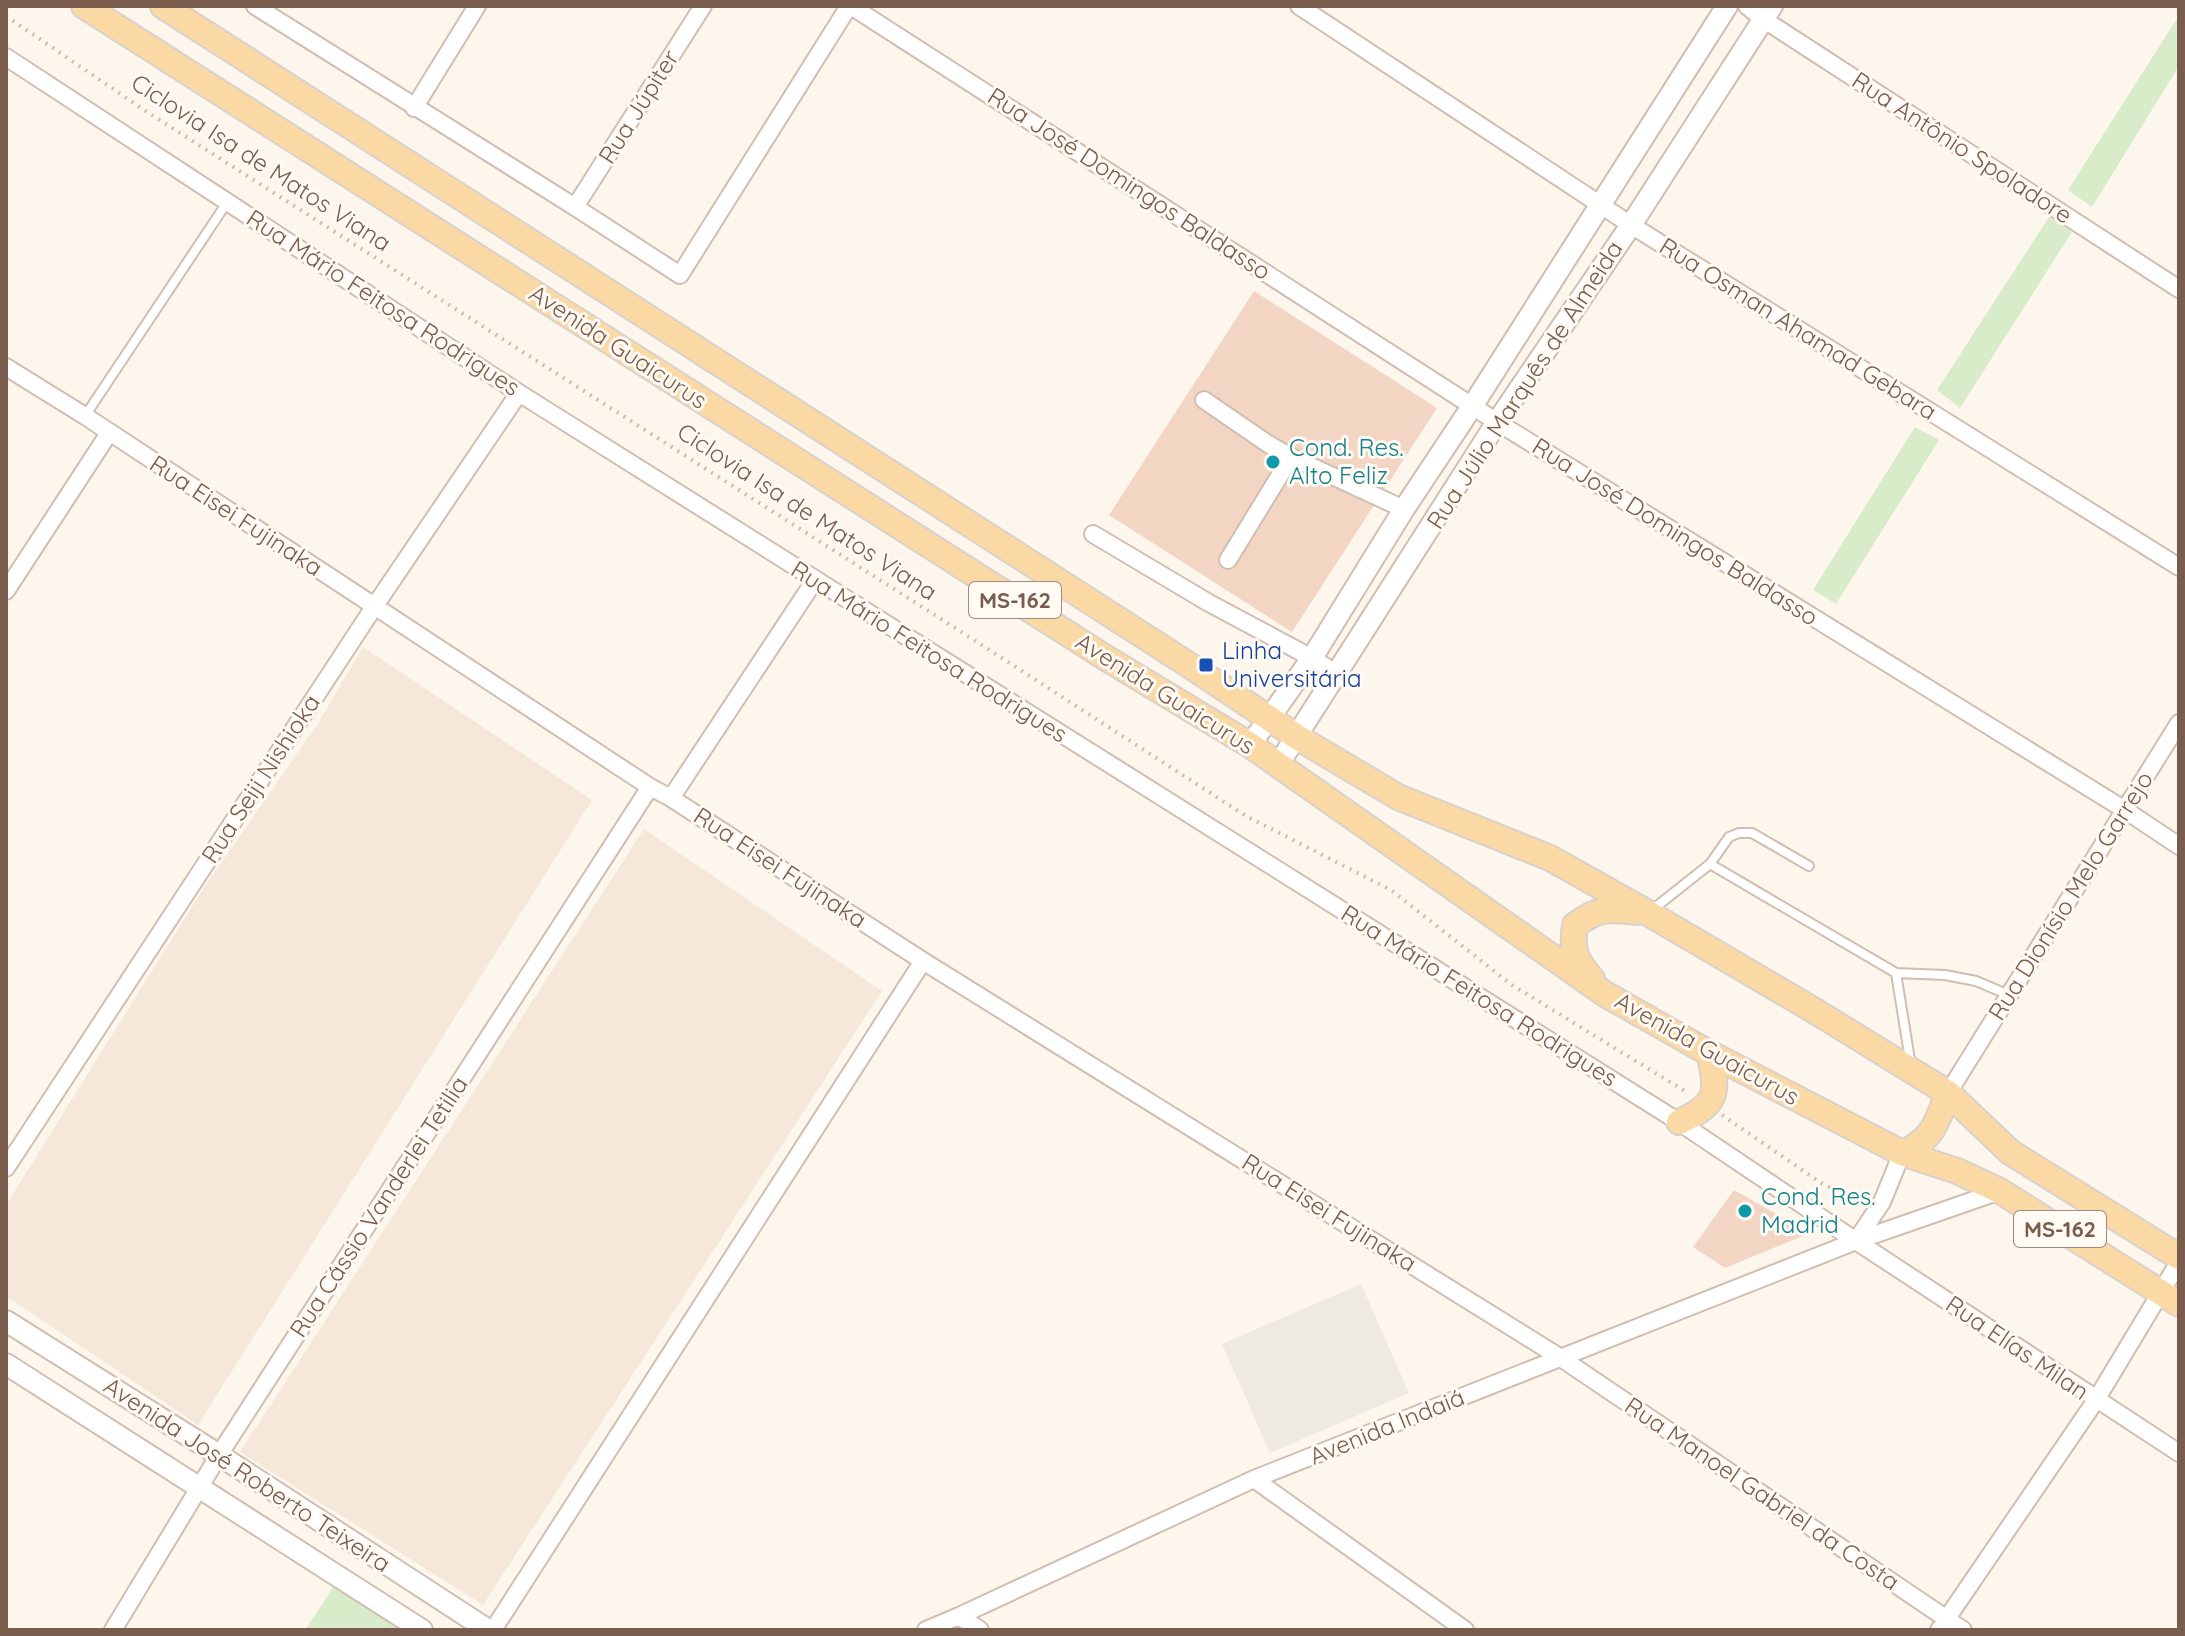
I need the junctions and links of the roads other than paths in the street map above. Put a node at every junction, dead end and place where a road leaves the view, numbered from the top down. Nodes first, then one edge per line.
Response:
1 (84, 6) edge
2 (163, 6) edge
3 (256, 6) edge
4 (477, 6) edge
5 (703, 6) edge
6 (850, 6) edge
7 (1299, 6) edge
8 (1727, 6) edge
9 (1761, 10) edge
10 (6, 57) edge
11 (414, 108) junction
12 (228, 201) junction
13 (1600, 204) junction
14 (575, 207) junction
15 (1631, 225) junction
16 (2179, 289) edge
17 (6, 367) edge
18 (519, 393) junction
19 (1204, 400) dead end
20 (1473, 405) junction
21 (85, 416) junction
22 (1497, 422) junction
23 (109, 433) junction
24 (1291, 457) junction
25 (1404, 509) junction
26 (1093, 534) dead end
27 (1228, 560) dead end
28 (2179, 567) edge
29 (815, 580) junction
30 (6, 591) edge
31 (374, 607) junction
32 (1312, 658) junction
33 (1337, 674) junction
34 (1269, 717) junction
35 (2179, 723) edge
36 (1297, 737) junction
37 (1250, 745) junction
38 (1278, 765) junction
39 (650, 787) junction
40 (671, 798) junction
41 (2125, 810) junction
42 (2179, 846) edge
43 (1710, 864) junction
44 (1809, 866) dead end
45 (1648, 913) junction
46 (923, 961) junction
47 (1896, 973) junction
48 (1605, 994) junction
49 (2009, 995) junction
50 (1709, 1053) junction
51 (1912, 1071) junction
52 (1948, 1093) junction
53 (1679, 1122) junction
54 (1902, 1153) junction
55 (6, 1168) edge
56 (2000, 1191) junction
57 (1856, 1241) junction
58 (2179, 1260) edge
59 (2170, 1297) edge
60 (6, 1321) edge
61 (1561, 1358) junction
62 (6, 1364) edge
63 (2096, 1400) junction
64 (2179, 1453) edge
65 (219, 1455) junction
66 (1254, 1479) junction
67 (201, 1488) junction
68 (959, 1616) junction
69 (1943, 1625) edge
70 (1462, 1629) edge
71 (113, 1630) edge
72 (422, 1630) edge
73 (491, 1630) edge
74 (926, 1630) edge
75 (980, 1630) edge
76 (1963, 1630) edge

1 - 37 main road, Avenida Guaicurus / MS-162
2 - 34 main road, Avenida Guaicurus / MS-162
3 - 11 street
4 - 11 street
5 - 14 street, Rua Júpiter
6 - 14 street
6 - 20 street, Rua José Domingos Baldasso
7 - 13 street, Rua Osman Ahamad Gebara
8 - 13 street, Rua Júlio Marquês de Almeida
9 - 15 street, Rua Júlio Marquês de Almeida
9 - 16 street, Rua Antônio Spoladore
10 - 12 street, Rua Mário Feitosa Rodrigues
11 - 14 street
12 - 18 street, Rua Mário Feitosa Rodrigues
12 - 21 lane
13 - 15 street, Rua Osman Ahamad Gebara
13 - 20 street, Rua Júlio Marquês de Almeida
15 - 22 street, Rua Júlio Marquês de Almeida
15 - 28 street, Rua Osman Ahamad Gebara
17 - 21 street, Rua Eisei Fujinaka
18 - 29 street, Rua Mário Feitosa Rodrigues
18 - 31 street, Rua Seiji Nishioka
19 - 24 street
20 - 22 street, Rua José Domingos Baldasso
20 - 25 street, Rua Júlio Marquês de Almeida
21 - 23 street, Rua Eisei Fujinaka
22 - 33 street, Rua Júlio Marquês de Almeida
22 - 41 street, Rua José Domingos Baldasso
23 - 30 street
23 - 31 street, Rua Eisei Fujinaka
24 - 25 street
24 - 27 street
25 - 32 street, Rua Júlio Marquês de Almeida
26 - 32 street
29 - 40 street
29 - 53 street, Rua Mário Feitosa Rodrigues
31 - 39 street, Rua Eisei Fujinaka
31 - 55 street, Rua Seiji Nishioka
32 - 33 street
32 - 34 street, Rua Júlio Marquês de Almeida
33 - 36 street, Rua Júlio Marquês de Almeida
34 - 36 main road, Avenida Guaicurus / MS-162
34 - 37 street, Rua Júlio Marquês de Almeida
35 - 41 street, Rua Dionísio Melo Garrejo
36 - 38 street, Rua Júlio Marquês de Almeida
36 - 45 main road, Avenida Guaicurus / MS-162
37 - 38 main road, Avenida Guaicurus / MS-162
38 - 48 main road, Avenida Guaicurus / MS-162
39 - 40 street, Rua Eisei Fujinaka
39 - 65 street, Rua Cássio Vanderlei Tetilia
40 - 46 street, Rua Eisei Fujinaka
41 - 42 street, Rua José Domingos Baldasso
41 - 49 street, Rua Dionísio Melo Garrejo
43 - 44 lane
43 - 45 lane
43 - 47 lane
45 - 48 main road
45 - 51 main road, Avenida Guaicurus / MS-162
46 - 61 street, Rua Eisei Fujinaka
46 - 73 street
47 - 49 lane
47 - 51 lane
48 - 50 main road, Avenida Guaicurus / MS-162
49 - 52 street, Rua Dionísio Melo Garrejo
50 - 53 main road
50 - 54 main road, Avenida Guaicurus / MS-162
51 - 52 main road, Avenida Guaicurus / MS-162
52 - 54 main road
52 - 58 main road, Avenida Guaicurus / MS-162
53 - 57 street, Rua Mário Feitosa Rodrigues
54 - 56 main road, Avenida Guaicurus / MS-162
54 - 57 street
56 - 57 street, Avenida Indaiá
56 - 59 main road, Avenida Guaicurus / MS-162
57 - 61 street, Avenida Indaiá
57 - 63 street, Rua Elías Milan
58 - 59 street
59 - 63 street
60 - 65 street, Avenida José Roberto Teixeira
61 - 66 street, Avenida Indaiá
61 - 69 street, Rua Manoel Gabriel da Costa
62 - 67 street, Avenida José Roberto Teixeira
63 - 64 street, Rua Elías Milan
63 - 69 street
65 - 67 street, Rua Cássio Vanderlei Tetilia
65 - 73 street, Avenida José Roberto Teixeira
66 - 68 street, Avenida Indaiá
66 - 70 street
67 - 71 street, Rua Cássio Vanderlei Tetilia
67 - 72 street, Avenida José Roberto Teixeira
68 - 74 street, Avenida Indaiá
68 - 75 street
69 - 76 street, Rua Manoel Gabriel da Costa

